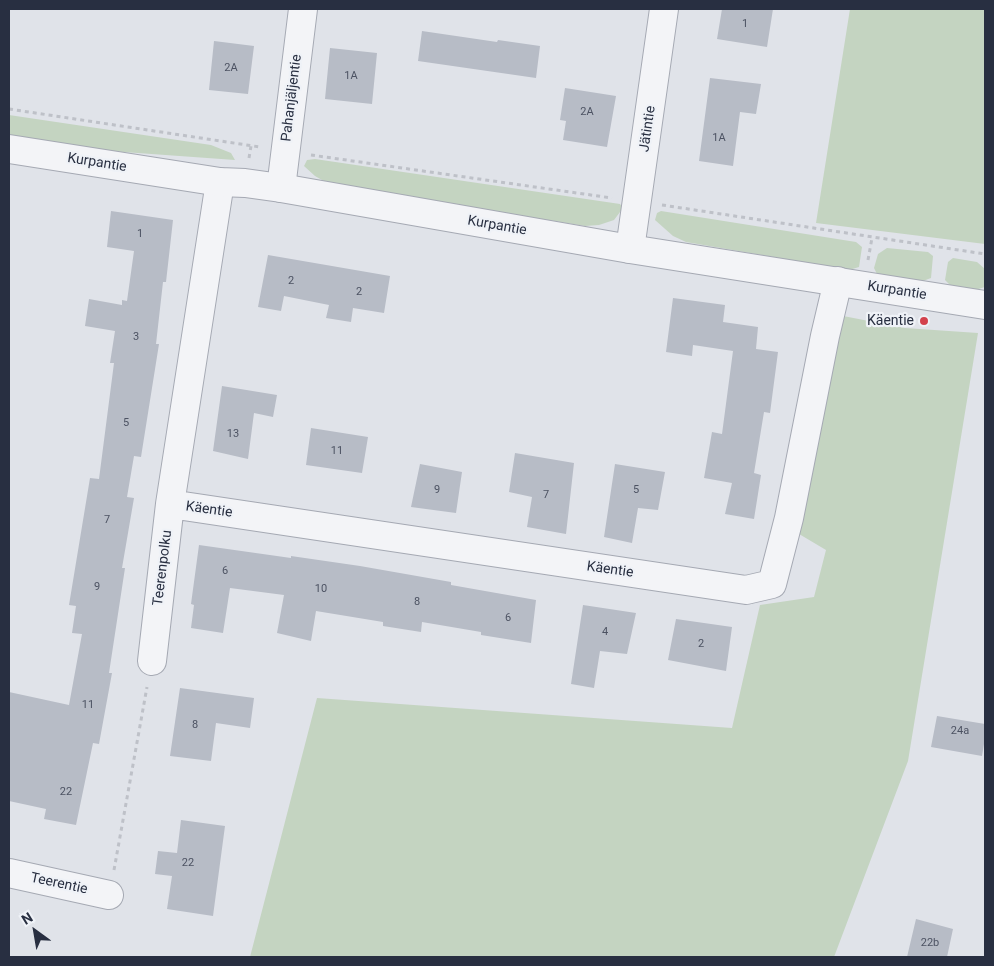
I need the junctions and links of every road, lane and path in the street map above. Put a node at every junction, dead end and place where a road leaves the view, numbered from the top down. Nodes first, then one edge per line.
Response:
1 (303, 9) edge
2 (664, 9) edge
3 (9, 110) edge
4 (9, 149) edge
5 (285, 151) junction
6 (220, 182) junction
7 (281, 188) junction
8 (638, 201) junction
9 (872, 238) junction
10 (630, 249) junction
11 (985, 254) edge
12 (868, 262) dead end
13 (838, 281) junction
14 (985, 305) edge
15 (170, 504) junction
16 (152, 662) joint
17 (9, 873) edge
18 (109, 895) joint

1 - 5 street, Pahanjäljentie
2 - 8 street, Jätintie
3 - 5 path
4 - 6 street, Kurpantie
5 - 7 street, Pahanjäljentie
5 - 8 path
6 - 7 street, Kurpantie
6 - 15 street, Teerenpolku
7 - 10 street, Kurpantie
8 - 9 path
8 - 10 street, Jätintie
9 - 11 path
9 - 12 path
10 - 13 street, Kurpantie
13 - 14 street, Kurpantie
13 - 15 street, Käentie
15 - 16 street, Teerenpolku
16 - 18 path
17 - 18 street, Teerentie

